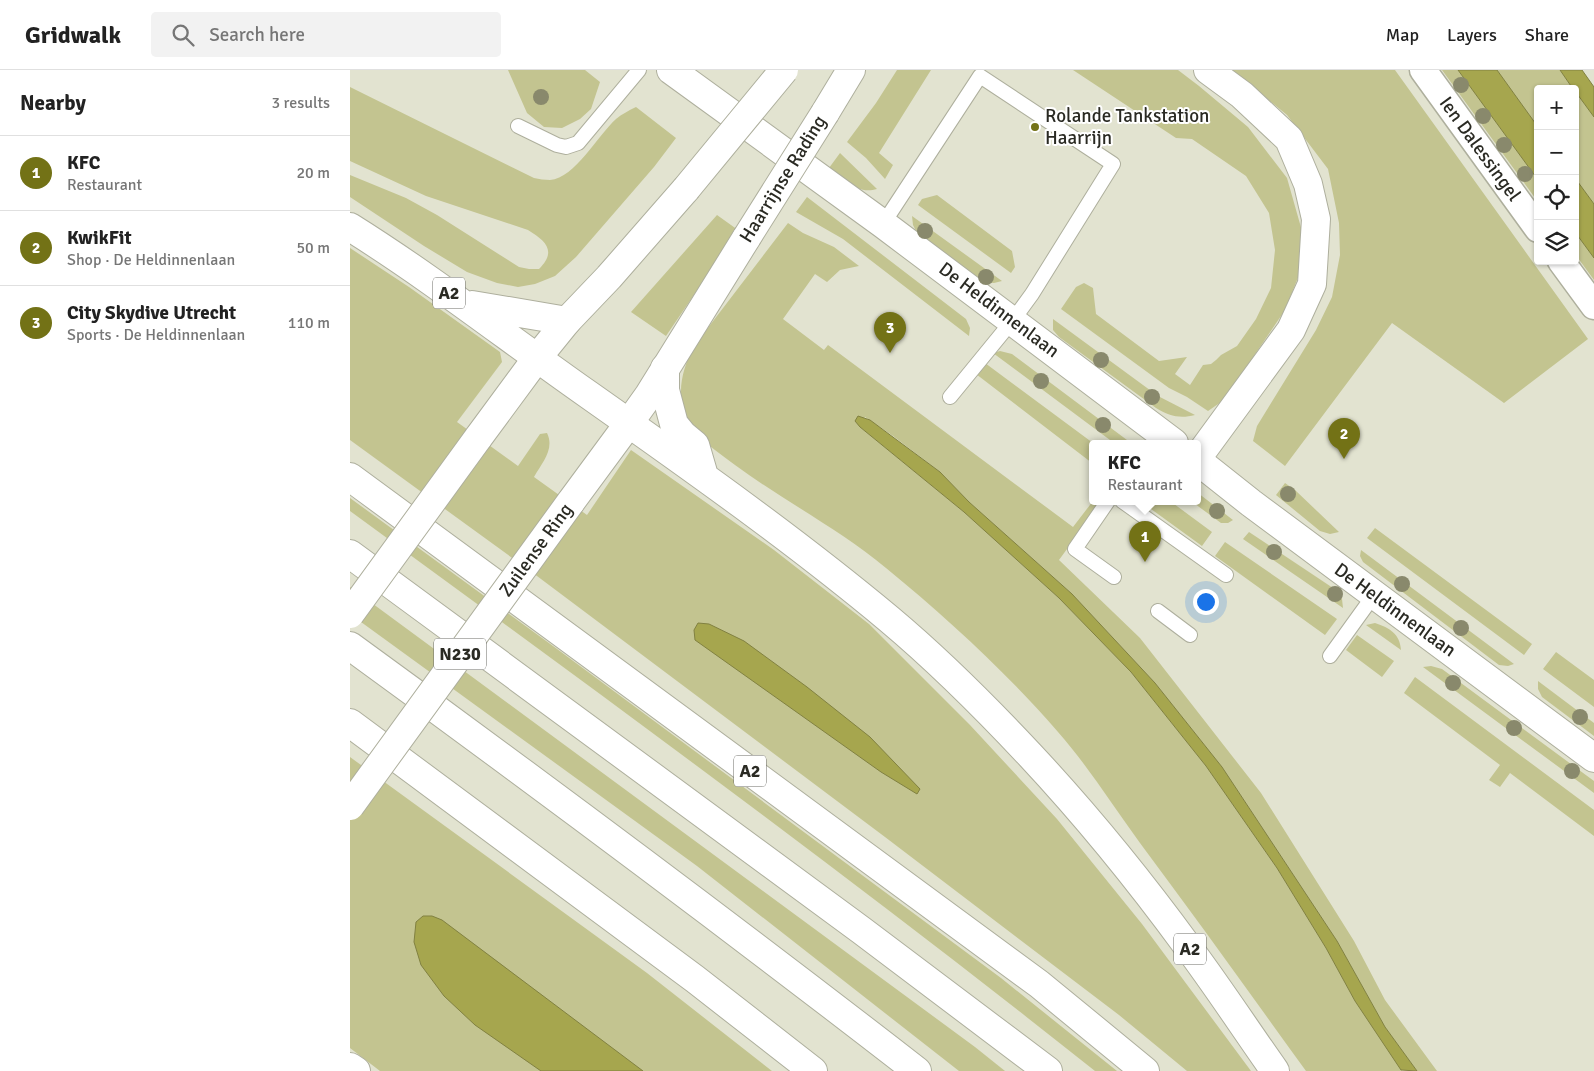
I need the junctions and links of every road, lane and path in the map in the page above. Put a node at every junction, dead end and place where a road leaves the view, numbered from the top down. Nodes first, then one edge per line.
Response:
1 (639, 70) edge
2 (671, 70) edge
3 (784, 70) edge
4 (1208, 70) edge
5 (1423, 70) edge
6 (844, 81) edge
7 (518, 126) dead end
8 (1534, 223) edge
9 (883, 224) junction
10 (350, 227) edge
11 (1564, 265) edge
12 (716, 289) joint
13 (464, 303) junction
14 (1594, 306) edge
15 (1013, 320) junction
16 (567, 321) junction
17 (537, 358) junction
18 (665, 368) junction
19 (950, 398) dead end
20 (629, 423) junction
21 (1170, 440) edge
22 (1201, 453) edge
23 (1201, 463) edge
24 (704, 476) junction
25 (350, 477) edge
26 (1105, 505) edge
27 (1128, 505) edge
28 (350, 554) edge
29 (1226, 575) dead end
30 (1114, 577) dead end
31 (1374, 595) junction
32 (1158, 611) dead end
33 (350, 614) edge
34 (1190, 635) dead end
35 (350, 646) edge
36 (1330, 656) dead end
37 (350, 723) edge
38 (1594, 758) edge
39 (350, 806) edge
40 (350, 1066) edge
41 (356, 1071) edge
42 (813, 1071) edge
43 (916, 1071) edge
44 (1048, 1071) edge
45 (1145, 1071) edge
46 (1275, 1071) edge

1 - 7 lane
2 - 9 main road, De Heldinnenlaan
3 - 16 main road, bridge
4 - 22 main road
5 - 8 street, Ien Dalessingel
6 - 12 main road, Haarrijnse Rading, bridge
9 - 15 main road, De Heldinnenlaan
9 - 15 lane
10 - 13 main road, A2
11 - 14 street
12 - 18 main road, Zuilense Ring
13 - 16 main road, A2
13 - 17 main road, A2
15 - 19 lane
15 - 21 main road, De Heldinnenlaan
16 - 17 main road
17 - 20 main road, A2
17 - 33 main road, bridge
18 - 20 main road, Zuilense Ring
18 - 24 main road
20 - 24 main road, A2
20 - 39 main road, Zuilense Ring / N230, bridge
23 - 31 main road, De Heldinnenlaan
24 - 46 main road, A2
25 - 45 main road, A2
26 - 30 lane
27 - 29 lane
28 - 44 main road
31 - 36 lane
31 - 38 main road, De Heldinnenlaan
32 - 34 lane
35 - 43 main road
37 - 42 main road
40 - 41 main road

